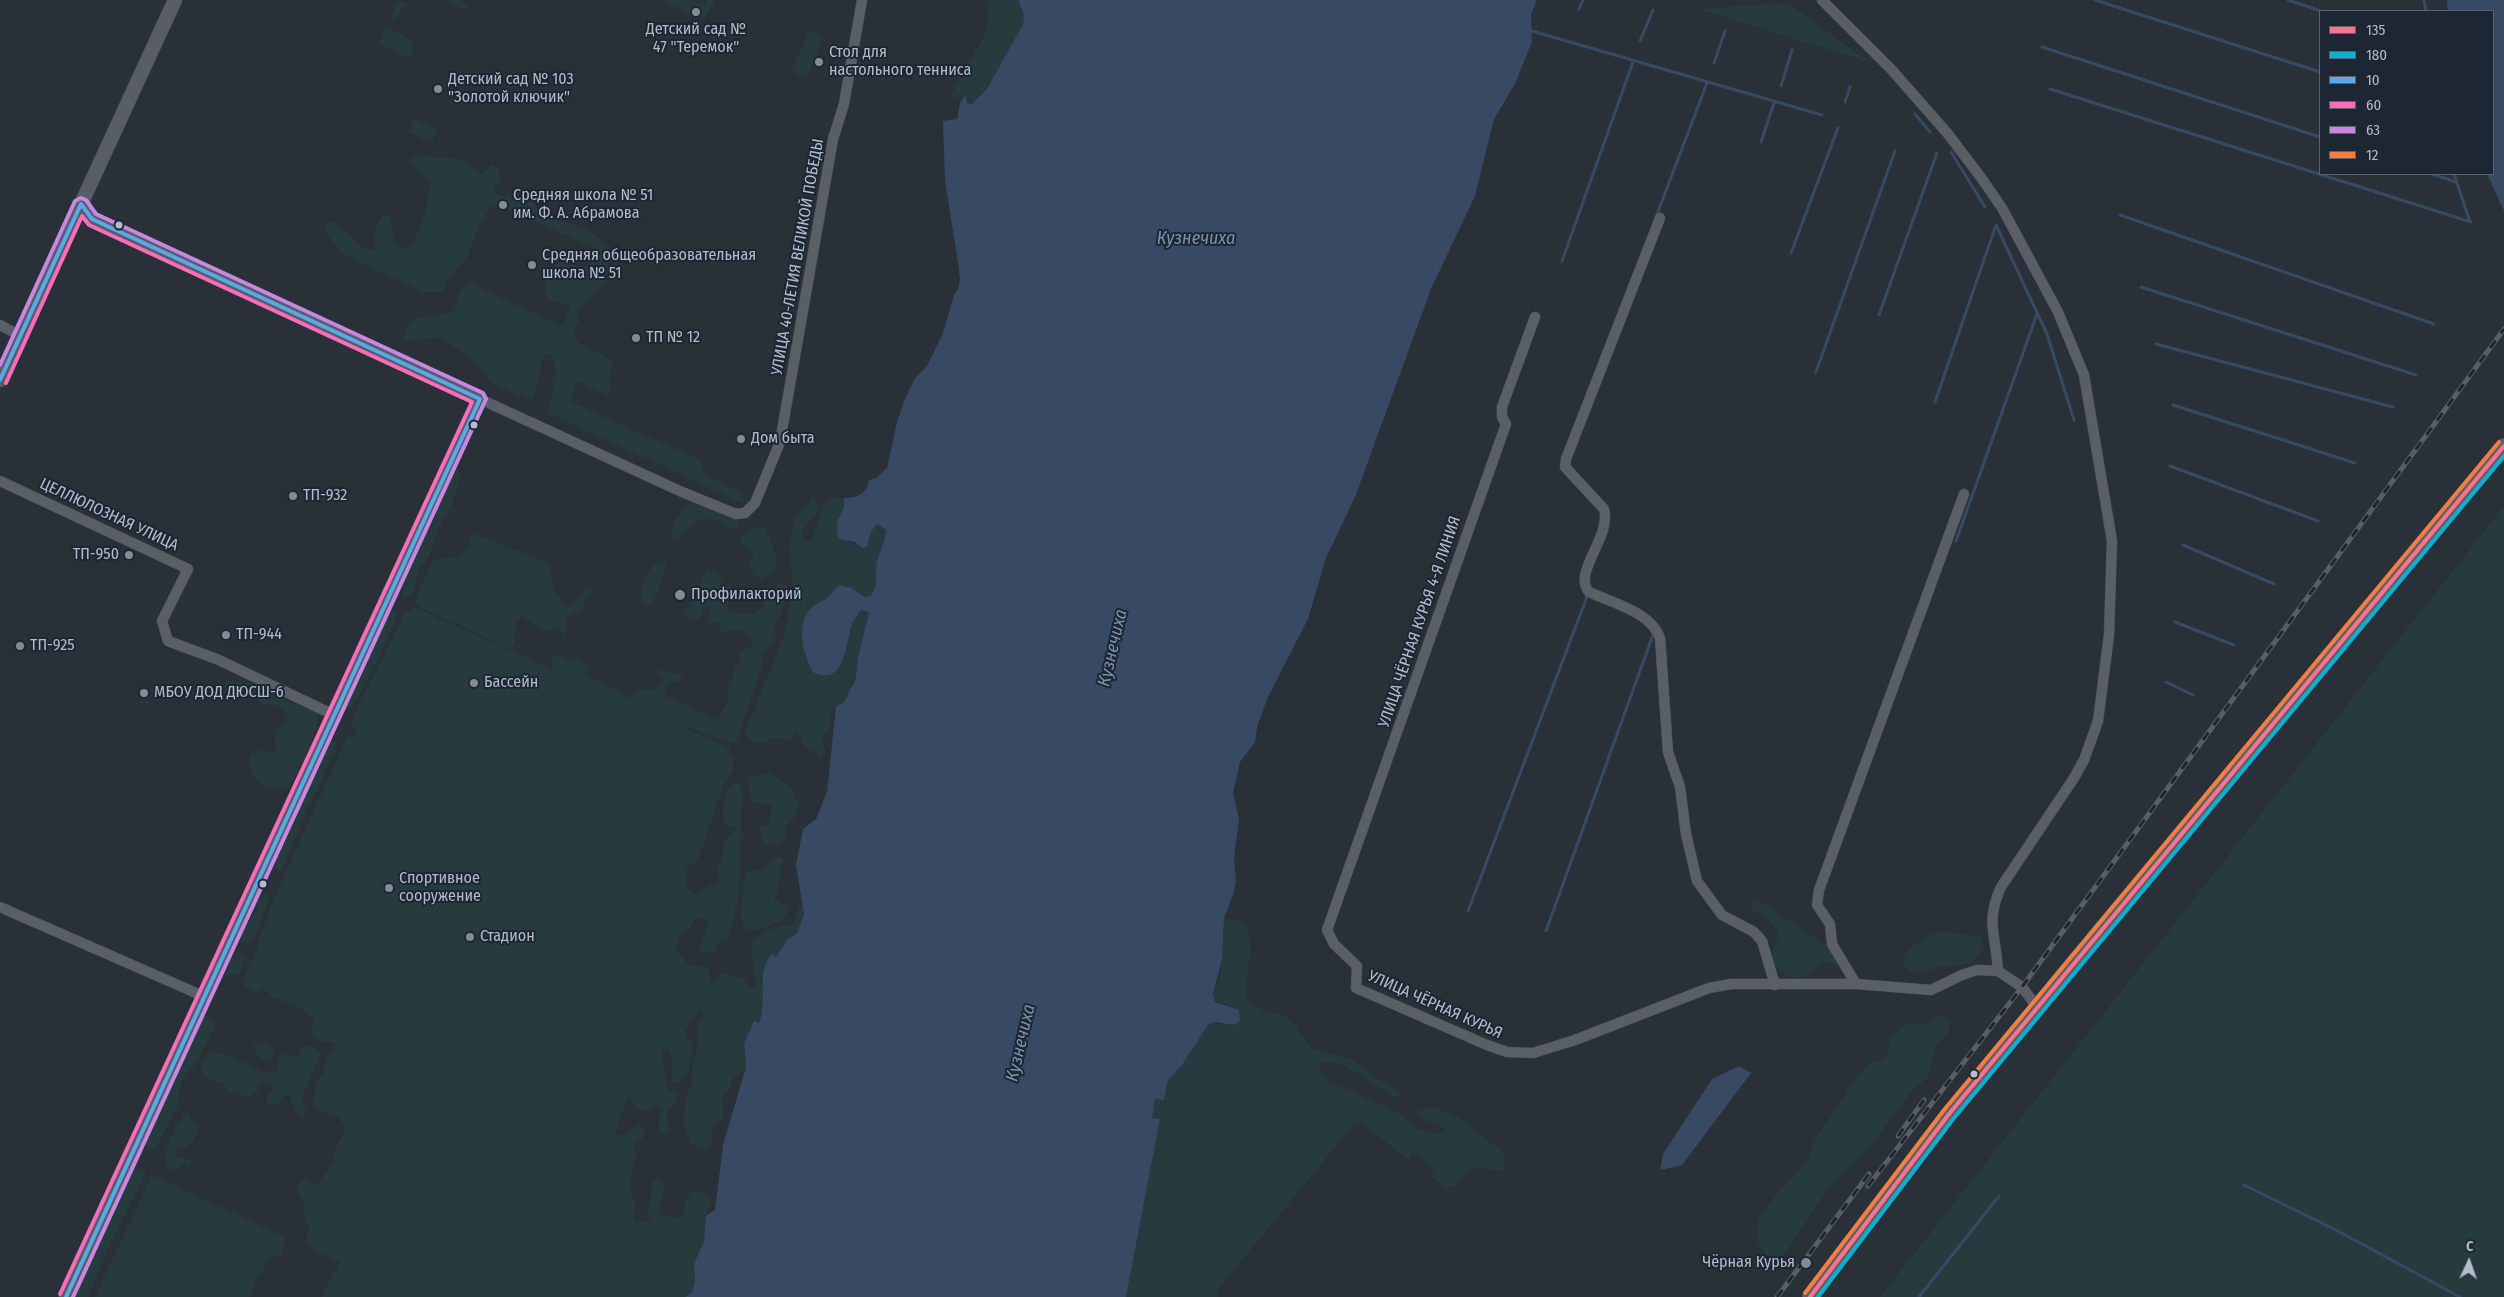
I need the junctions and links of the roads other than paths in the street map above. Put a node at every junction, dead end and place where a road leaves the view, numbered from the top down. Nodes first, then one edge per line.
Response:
1 (175, 0) edge
2 (862, 0) edge
3 (1822, 0) edge
4 (81, 204) junction
5 (1660, 218) dead end
6 (1535, 317) dead end
7 (0, 325) edge
8 (21, 336) junction
9 (0, 380) edge
10 (480, 399) junction
11 (2504, 446) edge
12 (0, 481) edge
13 (1964, 494) dead end
14 (334, 715) junction
15 (0, 908) edge
16 (1329, 937) joint
17 (1998, 971) junction
18 (1856, 984) junction
19 (1775, 985) junction
20 (203, 996) junction
21 (2037, 1007) junction
22 (66, 1297) edge
23 (1810, 1297) edge

1 - 4 street
2 - 10 street, УЛИЦА 40-ЛЕТИЯ ВЕЛИКОЙ ПОБЕДЫ
3 - 17 street
4 - 8 street
4 - 10 street
5 - 19 street
6 - 16 street, УЛИЦА ЧЁРНАЯ КУРЬЯ 4-Я ЛИНИЯ
7 - 8 street
8 - 9 street
10 - 14 street
11 - 21 main road
12 - 14 street, ЦЕЛЛЮЛОЗНАЯ УЛИЦА
13 - 18 street
14 - 20 street
15 - 20 street
16 - 19 street, УЛИЦА ЧЁРНАЯ КУРЬЯ
17 - 18 street
17 - 21 street
18 - 19 street
20 - 22 street
21 - 23 main road

